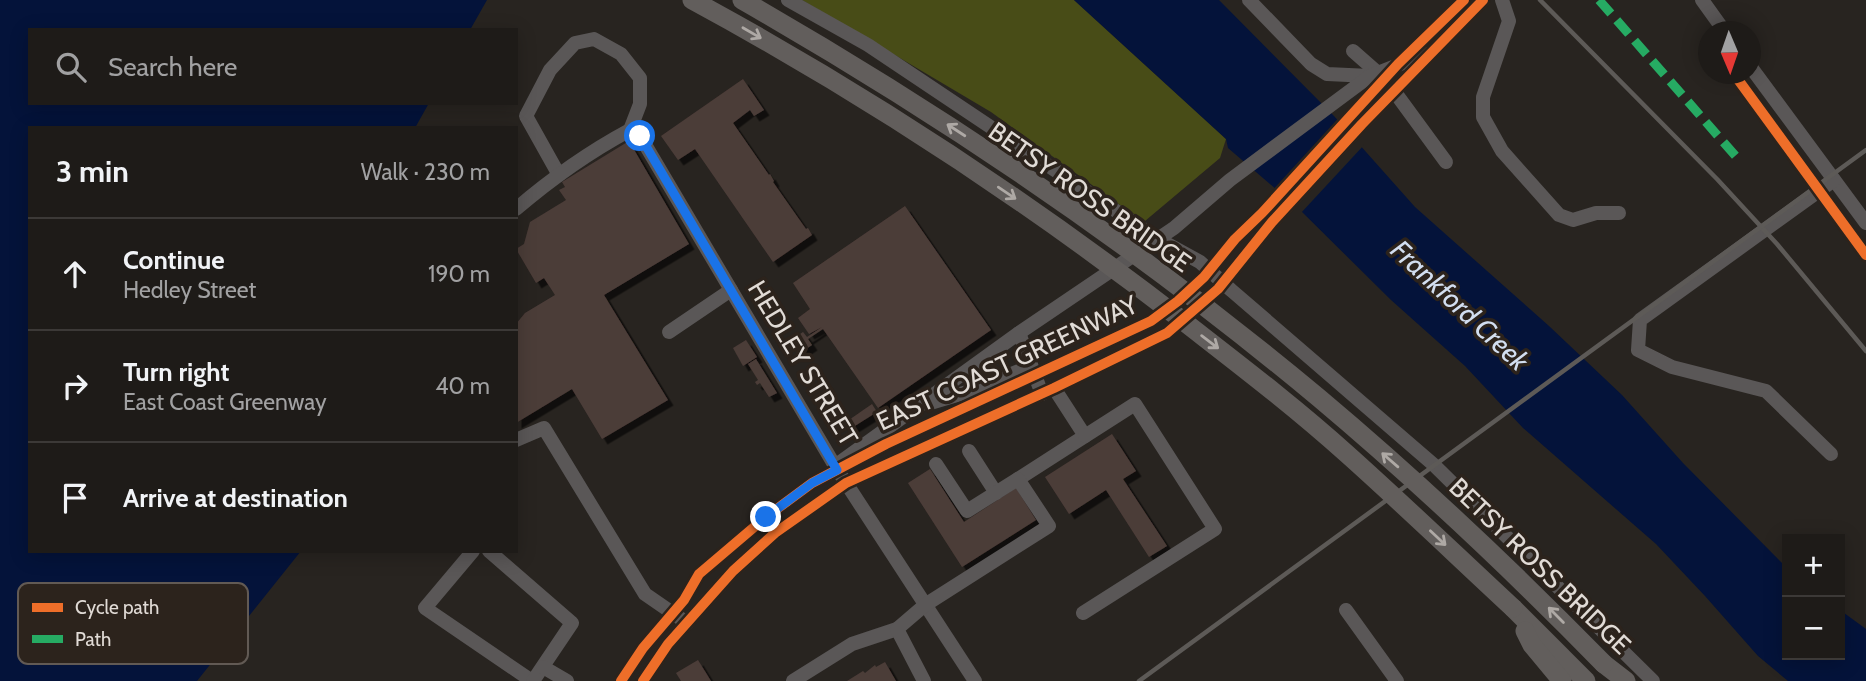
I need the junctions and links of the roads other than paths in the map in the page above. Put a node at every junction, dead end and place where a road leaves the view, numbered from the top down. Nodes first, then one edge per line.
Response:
1 (692, 0) edge
2 (742, 0) edge
3 (788, 0) edge
4 (1249, 0) edge
5 (1483, 0) edge
6 (1502, 0) edge
7 (1702, 0) edge
8 (1717, 21) edge
9 (1353, 51) dead end
10 (1432, 52) junction
11 (1374, 74) junction
12 (1761, 80) edge
13 (1394, 91) junction
14 (635, 133) junction
15 (1446, 162) dead end
16 (559, 175) junction
17 (1834, 180) junction
18 (518, 207) edge
19 (1619, 213) dead end
20 (1866, 223) edge
21 (1158, 239) junction
22 (1223, 283) junction
23 (731, 290) junction
24 (669, 332) dead end
25 (1019, 333) junction
26 (1031, 366) junction
27 (1048, 391) junction
28 (916, 407) junction
29 (1084, 436) junction
30 (518, 439) edge
31 (968, 451) dead end
32 (1831, 454) dead end
33 (936, 464) dead end
34 (835, 466) junction
35 (1018, 478) junction
36 (846, 482) junction
37 (996, 493) junction
38 (471, 553) edge
39 (491, 553) edge
40 (925, 605) junction
41 (1513, 608) junction
42 (1346, 610) dead end
43 (1083, 613) dead end
44 (687, 623) junction
45 (897, 629) junction
46 (1604, 664) junction
47 (543, 667) junction
48 (532, 681) edge
49 (567, 681) edge
50 (643, 681) edge
51 (793, 681) edge
52 (923, 681) edge
53 (975, 681) edge
54 (1397, 681) edge
55 (1562, 681) edge
56 (1586, 681) edge
57 (1620, 681) edge
58 (1626, 681) edge
59 (1653, 681) edge

1 -> 41 highway, BETSY ROSS BRIDGE, bridge
46 -> 2 highway, BETSY ROSS BRIDGE, bridge
3 - 21 street
4 - 11 street
5 - 10 street
6 - 19 street
7 - 8 street
9 - 11 street
10 - 11 street
10 - 13 street
11 - 21 street
12 - 17 street
13 - 15 street
13 - 22 street
14 - 16 street
14 - 16 street
14 - 23 street, HEDLEY STREET
16 - 18 street
17 - 20 street
17 - 32 street
21 - 22 street
21 - 25 street
22 - 27 street
22 - 59 street
23 - 24 street
23 - 34 street, HEDLEY STREET
25 - 26 street
25 - 28 street
26 - 27 street
26 - 28 street
27 - 29 street
27 - 36 street
28 - 34 street
29 - 35 street
29 - 43 street
30 - 44 street
31 - 37 street
33 - 37 street
34 - 36 street, HEDLEY STREET
35 - 37 street
35 - 40 street
36 - 40 street, HEDLEY STREET
36 - 44 street
38 - 48 street
39 - 47 street
40 - 45 street
40 - 53 street, HEDLEY STREET
41 - 55 highway
41 - 56 highway, BETSY ROSS BRIDGE
42 - 54 street
44 - 50 street
45 - 51 street
45 - 52 street
46 - 57 highway, BETSY ROSS BRIDGE
46 - 58 highway
47 - 48 street
47 - 49 street

